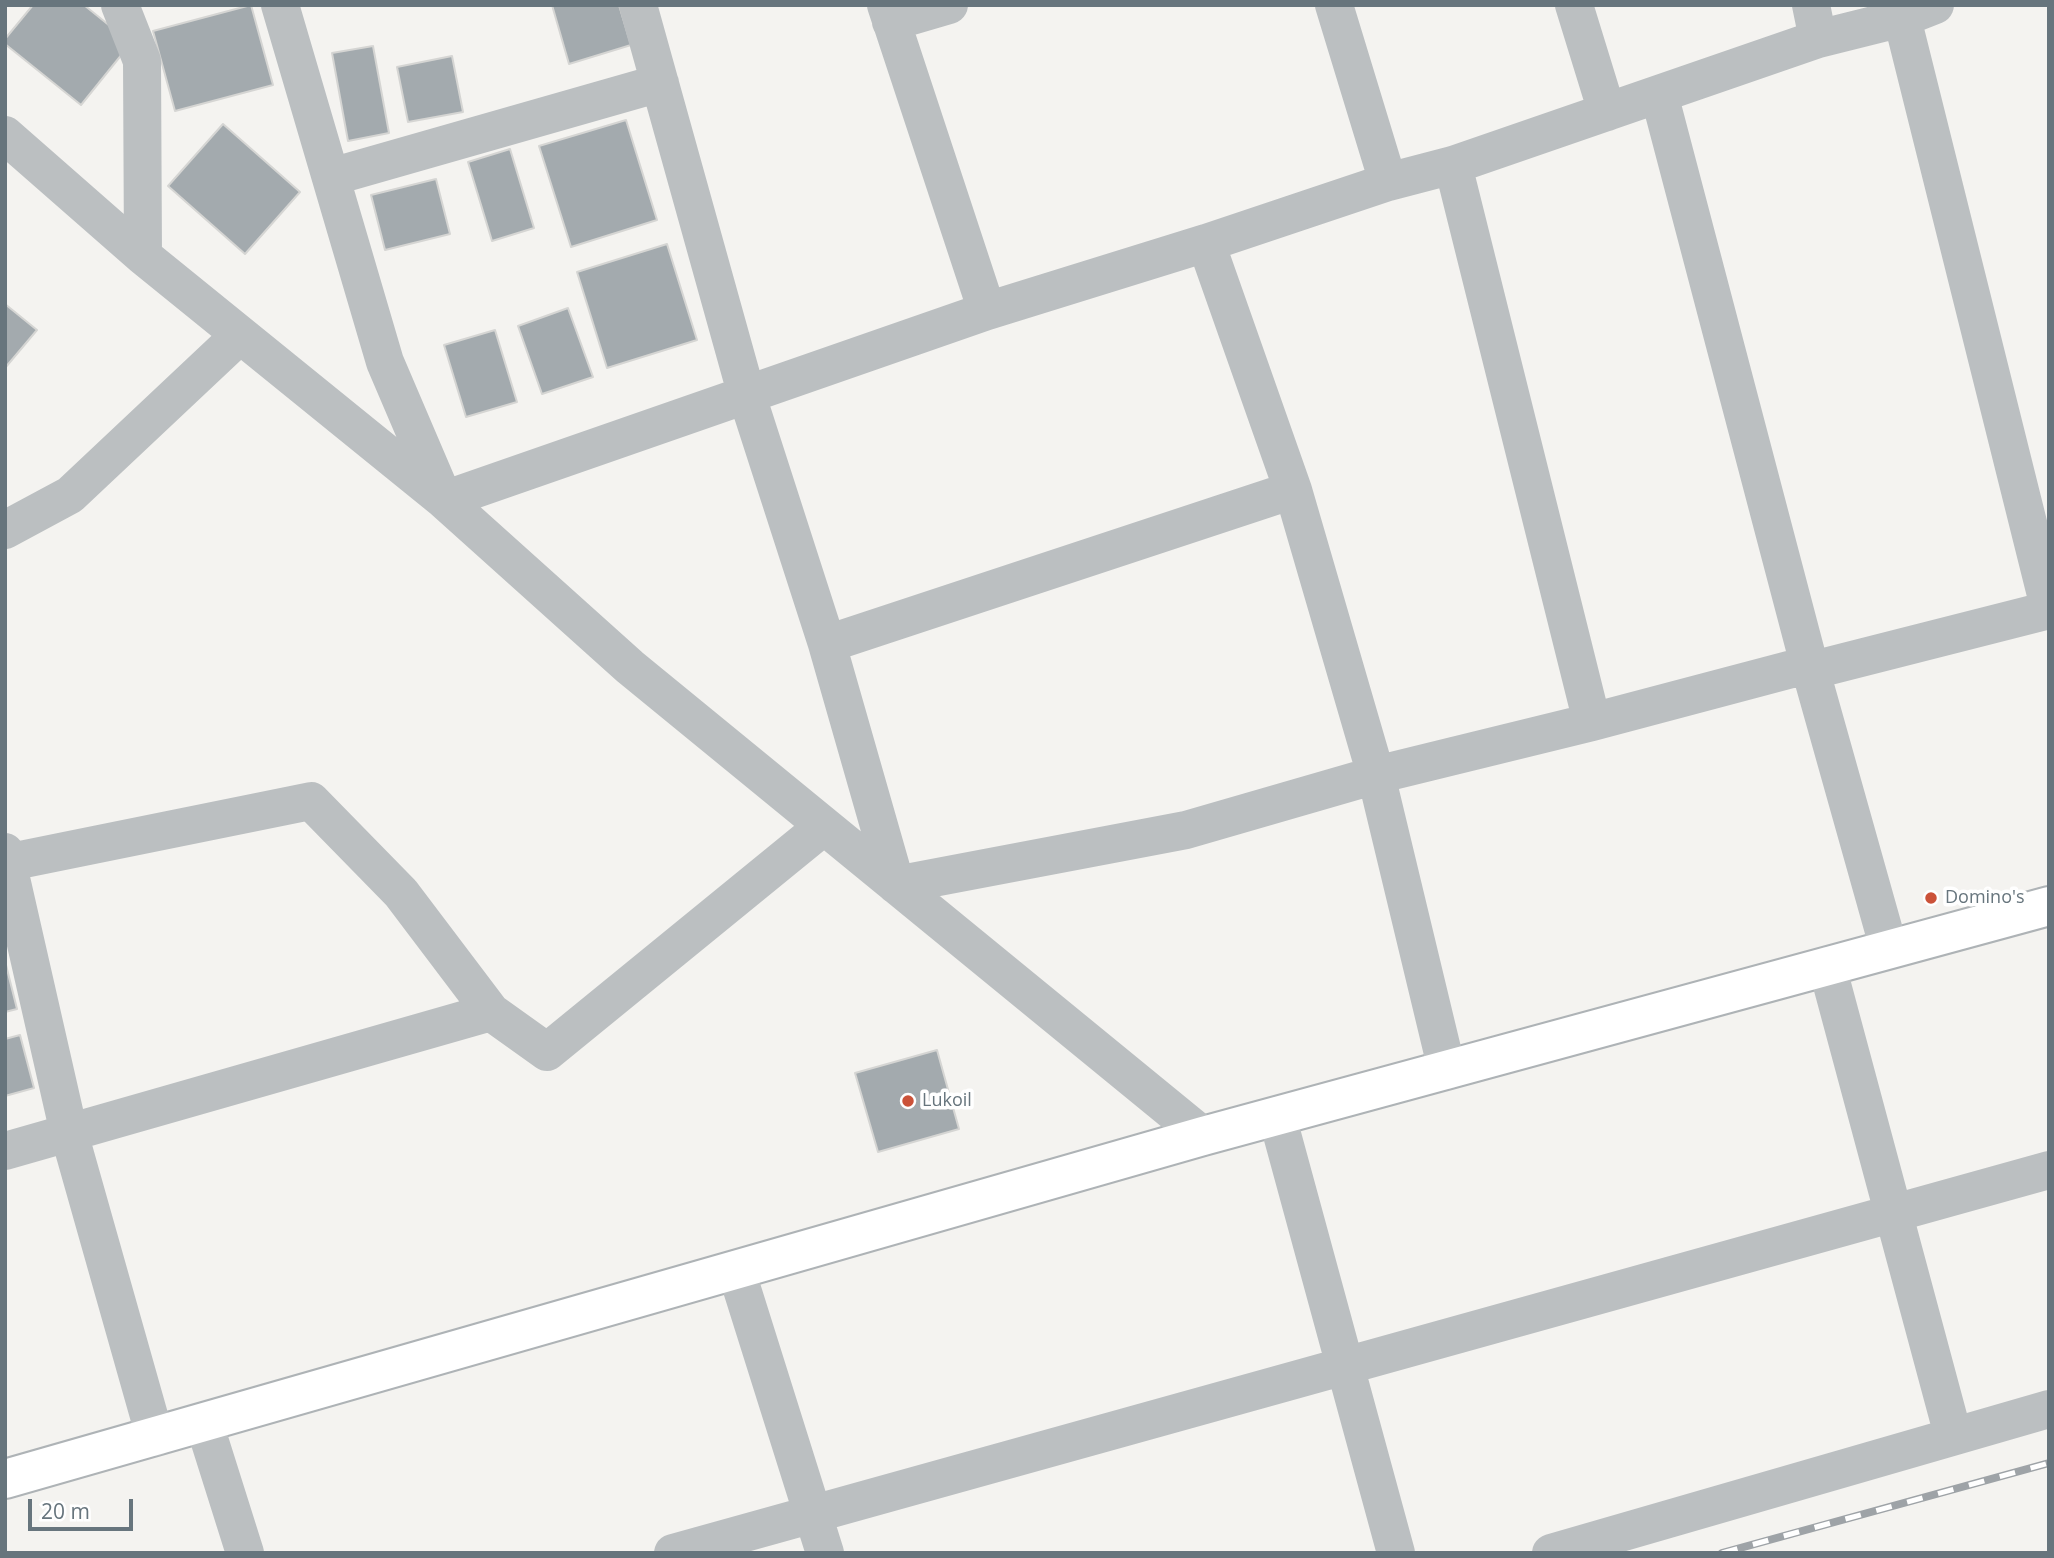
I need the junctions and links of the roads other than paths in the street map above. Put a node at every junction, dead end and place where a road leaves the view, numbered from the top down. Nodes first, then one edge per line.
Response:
1 (120, 5) edge
2 (280, 5) edge
3 (638, 5) edge
4 (949, 5) edge
5 (1334, 5) edge
6 (1574, 5) edge
7 (1918, 12) edge
8 (889, 14) edge
9 (1814, 22) edge
10 (660, 83) junction
11 (1659, 94) junction
12 (1607, 112) junction
13 (5, 135) edge
14 (1452, 165) junction
15 (331, 177) junction
16 (1388, 182) junction
17 (1206, 243) junction
18 (143, 257) junction
19 (987, 311) junction
20 (240, 334) junction
21 (747, 396) junction
22 (1293, 490) junction
23 (444, 500) junction
24 (5, 530) edge
25 (2049, 609) edge
26 (827, 644) junction
27 (1810, 668) junction
28 (1592, 722) junction
29 (1376, 775) junction
30 (824, 825) junction
31 (6, 859) edge
32 (896, 885) junction
33 (2049, 905) edge
34 (1889, 949) junction
35 (1826, 966) junction
36 (491, 1012) junction
37 (1447, 1070) junction
38 (1277, 1116) junction
39 (69, 1133) junction
40 (1203, 1136) junction
41 (5, 1151) edge
42 (2049, 1170) edge
43 (1894, 1213) junction
44 (736, 1270) junction
45 (1345, 1366) junction
46 (2049, 1409) edge
47 (204, 1423) junction
48 (1953, 1435) junction
49 (155, 1437) junction
50 (5, 1479) edge
51 (814, 1514) junction
52 (245, 1553) edge
53 (673, 1553) edge
54 (825, 1553) edge
55 (1396, 1553) edge
56 (1551, 1553) edge

1 - 18 street
2 - 15 street
3 - 10 street
4 - 8 street
5 - 16 street
6 - 12 street
7 - 9 street
7 - 25 street
8 - 19 street
9 - 11 street
10 - 15 street
10 - 21 street
11 - 12 street
11 - 27 street
12 - 14 street
13 - 18 street
14 - 16 street
14 - 28 street
15 - 23 street
16 - 17 street
17 - 19 street
17 - 22 street
18 - 20 street
19 - 21 street
20 - 23 street
20 - 24 street
21 - 23 street
21 - 26 street
22 - 26 street
22 - 29 street
23 - 30 street
25 - 27 street
26 - 32 street
27 - 28 street
27 - 34 street
28 - 29 street
29 - 32 street
29 - 37 street
30 - 32 street
30 - 36 street
31 - 36 street
31 - 39 street
32 - 40 street
33 - 34 street
34 - 35 street
35 - 37 street
35 - 43 street
36 - 39 street
37 - 38 street
38 - 40 street
38 - 45 street
39 - 41 street
39 - 49 street
40 - 44 street
42 - 43 street
43 - 45 street
43 - 48 street
44 - 47 street
44 - 51 street
45 - 51 street
45 - 55 street
46 - 48 street
47 - 49 street
47 - 52 street
48 - 56 street
49 - 50 street
51 - 53 street
51 - 54 street

